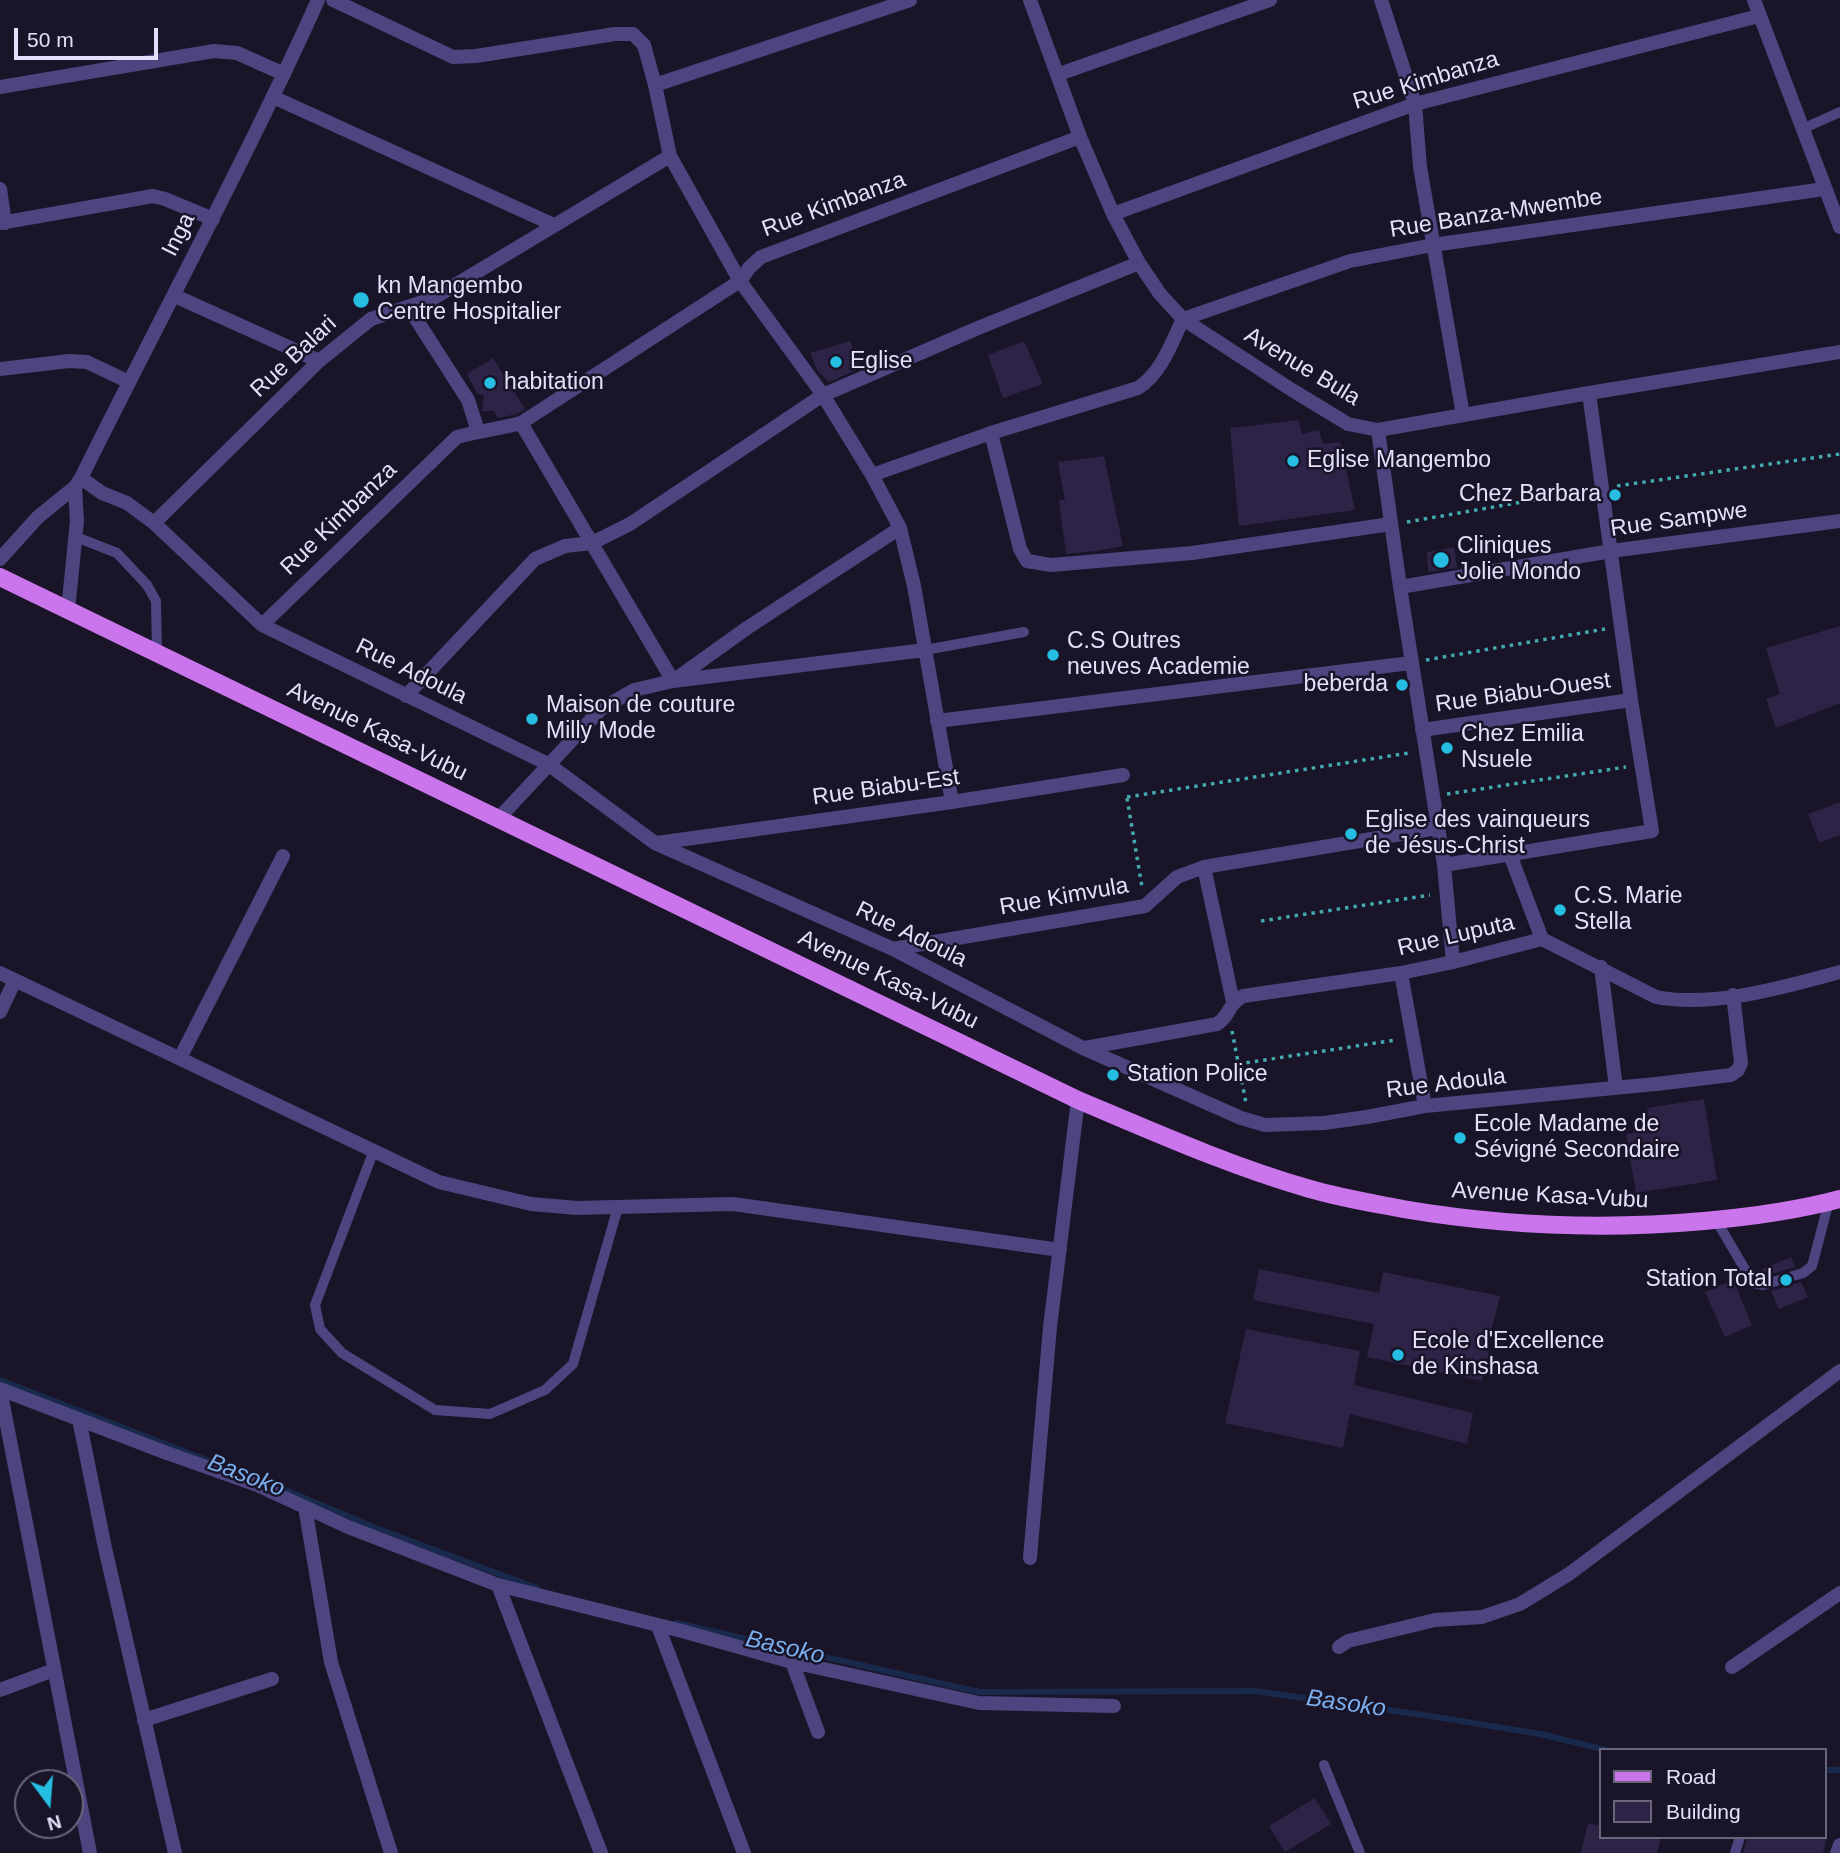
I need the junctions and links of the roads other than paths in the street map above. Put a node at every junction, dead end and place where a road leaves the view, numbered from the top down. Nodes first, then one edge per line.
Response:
1 (318, 0) edge
2 (333, 0) edge
3 (910, 0) edge
4 (1030, 0) edge
5 (1270, 0) edge
6 (1381, 0) edge
7 (1754, 0) edge
8 (1759, 16) junction
9 (284, 74) junction
10 (1059, 74) junction
11 (655, 85) junction
12 (0, 86) edge
13 (272, 97) junction
14 (1415, 104) junction
15 (1840, 112) edge
16 (1802, 129) junction
17 (1080, 137) junction
18 (670, 156) junction
19 (0, 188) edge
20 (1824, 189) junction
21 (1113, 214) junction
22 (213, 219) junction
23 (3, 223) edge
24 (554, 225) junction
25 (1840, 227) edge
26 (1433, 245) junction
27 (1139, 263) junction
28 (740, 281) junction
29 (175, 296) junction
30 (409, 308) junction
31 (1183, 319) junction
32 (1840, 352) edge
33 (319, 361) junction
34 (0, 369) edge
35 (129, 382) junction
36 (1589, 393) junction
37 (823, 395) junction
38 (1463, 415) junction
39 (521, 422) junction
40 (1378, 430) junction
41 (478, 431) junction
42 (991, 433) junction
43 (872, 474) junction
44 (78, 483) junction
45 (1840, 521) edge
46 (155, 523) junction
47 (1391, 524) junction
48 (900, 528) junction
49 (76, 537) junction
50 (592, 542) junction
51 (1611, 551) junction
52 (0, 559) edge
53 (0, 577) edge
54 (1400, 587) junction
55 (68, 610) junction
56 (262, 625) junction
57 (1024, 632) dead end
58 (925, 650) junction
59 (157, 653) junction
60 (1412, 663) junction
61 (673, 681) junction
62 (406, 695) junction
63 (1631, 700) junction
64 (937, 721) junction
65 (1422, 730) junction
66 (548, 764) junction
67 (1123, 775) road end
68 (952, 802) junction
69 (499, 818) junction
70 (1437, 828) junction
71 (655, 843) junction
72 (1509, 852) junction
73 (283, 856) dead end
74 (1444, 865) junction
75 (1204, 867) junction
76 (1542, 939) junction
77 (893, 949) junction
78 (1452, 962) junction
79 (1601, 967) junction
80 (1401, 972) junction
81 (1840, 972) edge
82 (0, 973) edge
83 (15, 980) junction
84 (1732, 995) junction
85 (1230, 1006) junction
86 (0, 1012) edge
87 (1083, 1048) junction
88 (180, 1058) junction
89 (1616, 1088) junction
90 (1078, 1100) junction
91 (1424, 1106) junction
92 (374, 1150) junction
93 (618, 1206) junction
94 (1836, 1206) edge
95 (1716, 1220) junction
96 (1060, 1250) junction
97 (1840, 1371) edge
98 (79, 1419) junction
99 (305, 1507) junction
100 (1030, 1558) dead end
101 (498, 1585) junction
102 (1840, 1593) edge
103 (658, 1626) junction
104 (1339, 1647) dead end
105 (792, 1662) junction
106 (1732, 1667) dead end
107 (54, 1670) junction
108 (272, 1679) dead end
109 (0, 1690) edge
110 (1114, 1706) dead end
111 (144, 1720) junction
112 (818, 1732) dead end
113 (1324, 1765) dead end
114 (1840, 1844) edge
115 (90, 1853) edge
116 (175, 1853) edge
117 (391, 1853) edge
118 (601, 1853) edge
119 (744, 1853) edge
120 (1360, 1853) edge
121 (1837, 1853) edge

1 - 9 street, Inga
2 - 11 street
3 - 11 street
4 - 10 street, Avenue Bula
5 - 10 street
6 - 14 street
7 - 8 street
8 - 14 street, Rue Kimbanza
8 - 16 street
9 - 12 street
9 - 13 street, Inga
10 - 17 street, Avenue Bula
11 - 18 street
13 - 22 street, Inga
13 - 24 street
14 - 21 street, Rue Kimbanza
14 - 26 street
15 - 16 lane
16 - 20 street
17 - 21 street, Avenue Bula
17 - 28 street, Rue Kimbanza
18 - 24 street, Rue Balari
18 - 28 street
19 - 23 street
20 - 25 street
20 - 26 street, Rue Banza-Mwembe
21 - 27 street, Avenue Bula
22 - 23 street
22 - 29 street, Inga
24 - 30 street, Rue Balari
26 - 31 street, Rue Banza-Mwembe
26 - 38 street
27 - 31 street, Avenue Bula
27 - 37 street
28 - 37 street
28 - 39 street, Rue Kimbanza
29 - 33 street
29 - 35 street, Inga
30 - 33 street, Rue Balari
30 - 41 street
31 - 40 street, Avenue Bula
31 - 42 street
32 - 36 street, Avenue Bula
33 - 46 street, Rue Balari
34 - 35 street
35 - 44 street, Inga
36 - 38 street, Avenue Bula
36 - 51 street
37 - 43 street
37 - 50 street
38 - 40 street, Avenue Bula
39 - 41 street, Rue Kimbanza
39 - 50 street
40 - 47 street
41 - 56 street, Rue Kimbanza
42 - 43 street
42 - 47 street
43 - 48 street
44 - 46 street, Rue Adoula
44 - 49 street, Inga
44 - 52 street, Inga
45 - 51 street, Rue Sampwe
46 - 56 street, Rue Adoula
47 - 54 street
48 - 58 street
48 - 61 street
49 - 55 street, Inga
49 - 59 lane
50 - 61 street
50 - 62 street
51 - 54 street, Rue Sampwe
51 - 63 street
53 - 55 main road, Avenue Kasa-Vubu
54 - 60 street
55 - 59 main road, Avenue Kasa-Vubu
56 - 62 street, Rue Adoula
57 - 58 lane
58 - 61 street
58 - 64 street
59 - 69 main road, Avenue Kasa-Vubu
60 - 64 street
60 - 65 street
61 - 66 street
62 - 66 street, Rue Adoula
63 - 65 street, Rue Biabu-Ouest
63 - 72 street
64 - 68 street
65 - 70 street
66 - 69 street
66 - 71 street, Rue Adoula
67 - 68 street, Rue Biabu-Est
68 - 71 street, Rue Biabu-Est
69 - 90 main road, Avenue Kasa-Vubu
70 - 74 street
70 - 75 street, Rue Kimvula
71 - 77 street, Rue Adoula
72 - 74 street
72 - 76 street
73 - 88 street
74 - 78 street
75 - 77 street, Rue Kimvula
75 - 85 street
76 - 78 street, Rue Luputa
76 - 79 street, Rue Luputa
77 - 87 street, Rue Adoula
78 - 80 street, Rue Luputa
79 - 84 street, Rue Luputa
79 - 89 street
80 - 85 street, Rue Luputa
80 - 91 street
81 - 84 street, Rue Luputa
82 - 83 street
83 - 86 street
83 - 88 street
84 - 89 street, Rue Adoula
85 - 87 street, Rue Luputa
87 - 91 street, Rue Adoula
88 - 92 street
89 - 91 street, Rue Adoula
90 - 95 main road, Avenue Kasa-Vubu
90 - 96 street
92 - 93 street
92 - 93 lane
93 - 96 street
94 - 95 main road, Avenue Kasa-Vubu
94 - 95 lane
96 - 100 street
97 - 104 street
98 - 99 street
98 - 107 street
98 - 111 street
99 - 101 street
99 - 117 street
101 - 103 street
101 - 118 street
102 - 106 street
103 - 105 street
103 - 119 street
105 - 110 street
105 - 112 street
107 - 109 street
107 - 115 street
108 - 111 street
111 - 116 street
113 - 120 lane
114 - 121 street

